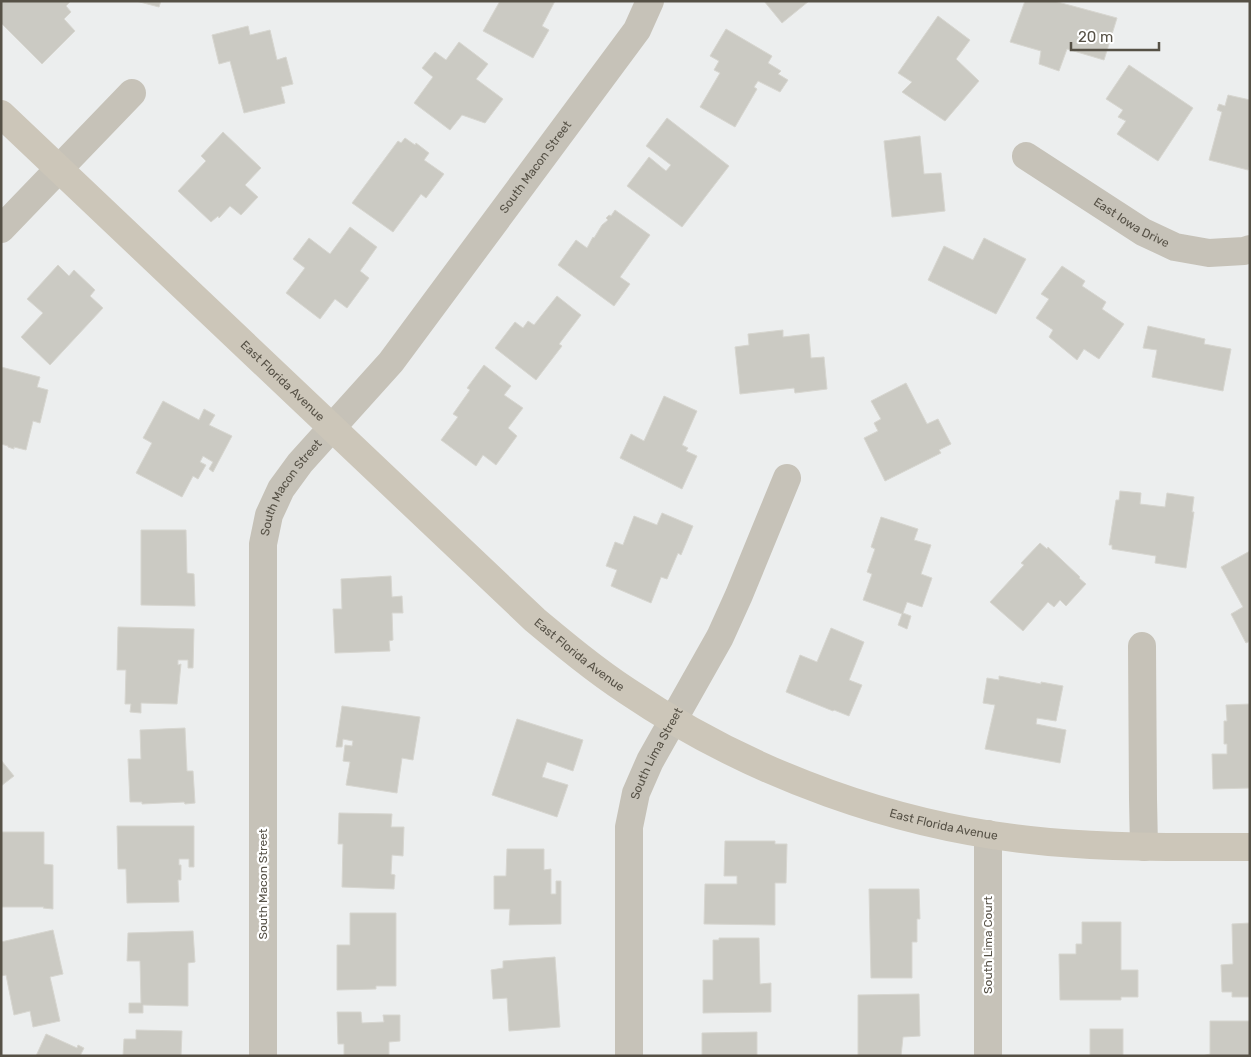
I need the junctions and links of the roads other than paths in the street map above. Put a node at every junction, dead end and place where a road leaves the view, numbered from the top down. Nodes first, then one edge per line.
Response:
1 (650, 1) edge
2 (132, 93) dead end
3 (1, 114) edge
4 (1026, 156) dead end
5 (60, 168) junction
6 (1, 229) edge
7 (1250, 248) edge
8 (332, 428) junction
9 (787, 478) dead end
10 (1142, 646) dead end
11 (673, 720) junction
12 (988, 834) junction
13 (1144, 847) junction
14 (1250, 847) edge
15 (263, 1056) edge
16 (629, 1056) edge
17 (988, 1056) edge

1 - 8 street, South Macon Street
2 - 5 street
3 - 5 street, East Florida Avenue
4 - 7 street, East Iowa Drive
5 - 6 street
5 - 8 street, East Florida Avenue
8 - 11 street, East Florida Avenue
8 - 15 street, South Macon Street
9 - 11 street, South Lima Street
10 - 13 street
11 - 12 street, East Florida Avenue
11 - 16 street, South Lima Street
12 - 13 street, East Florida Avenue
12 - 17 street, South Lima Court
13 - 14 street, East Florida Avenue

